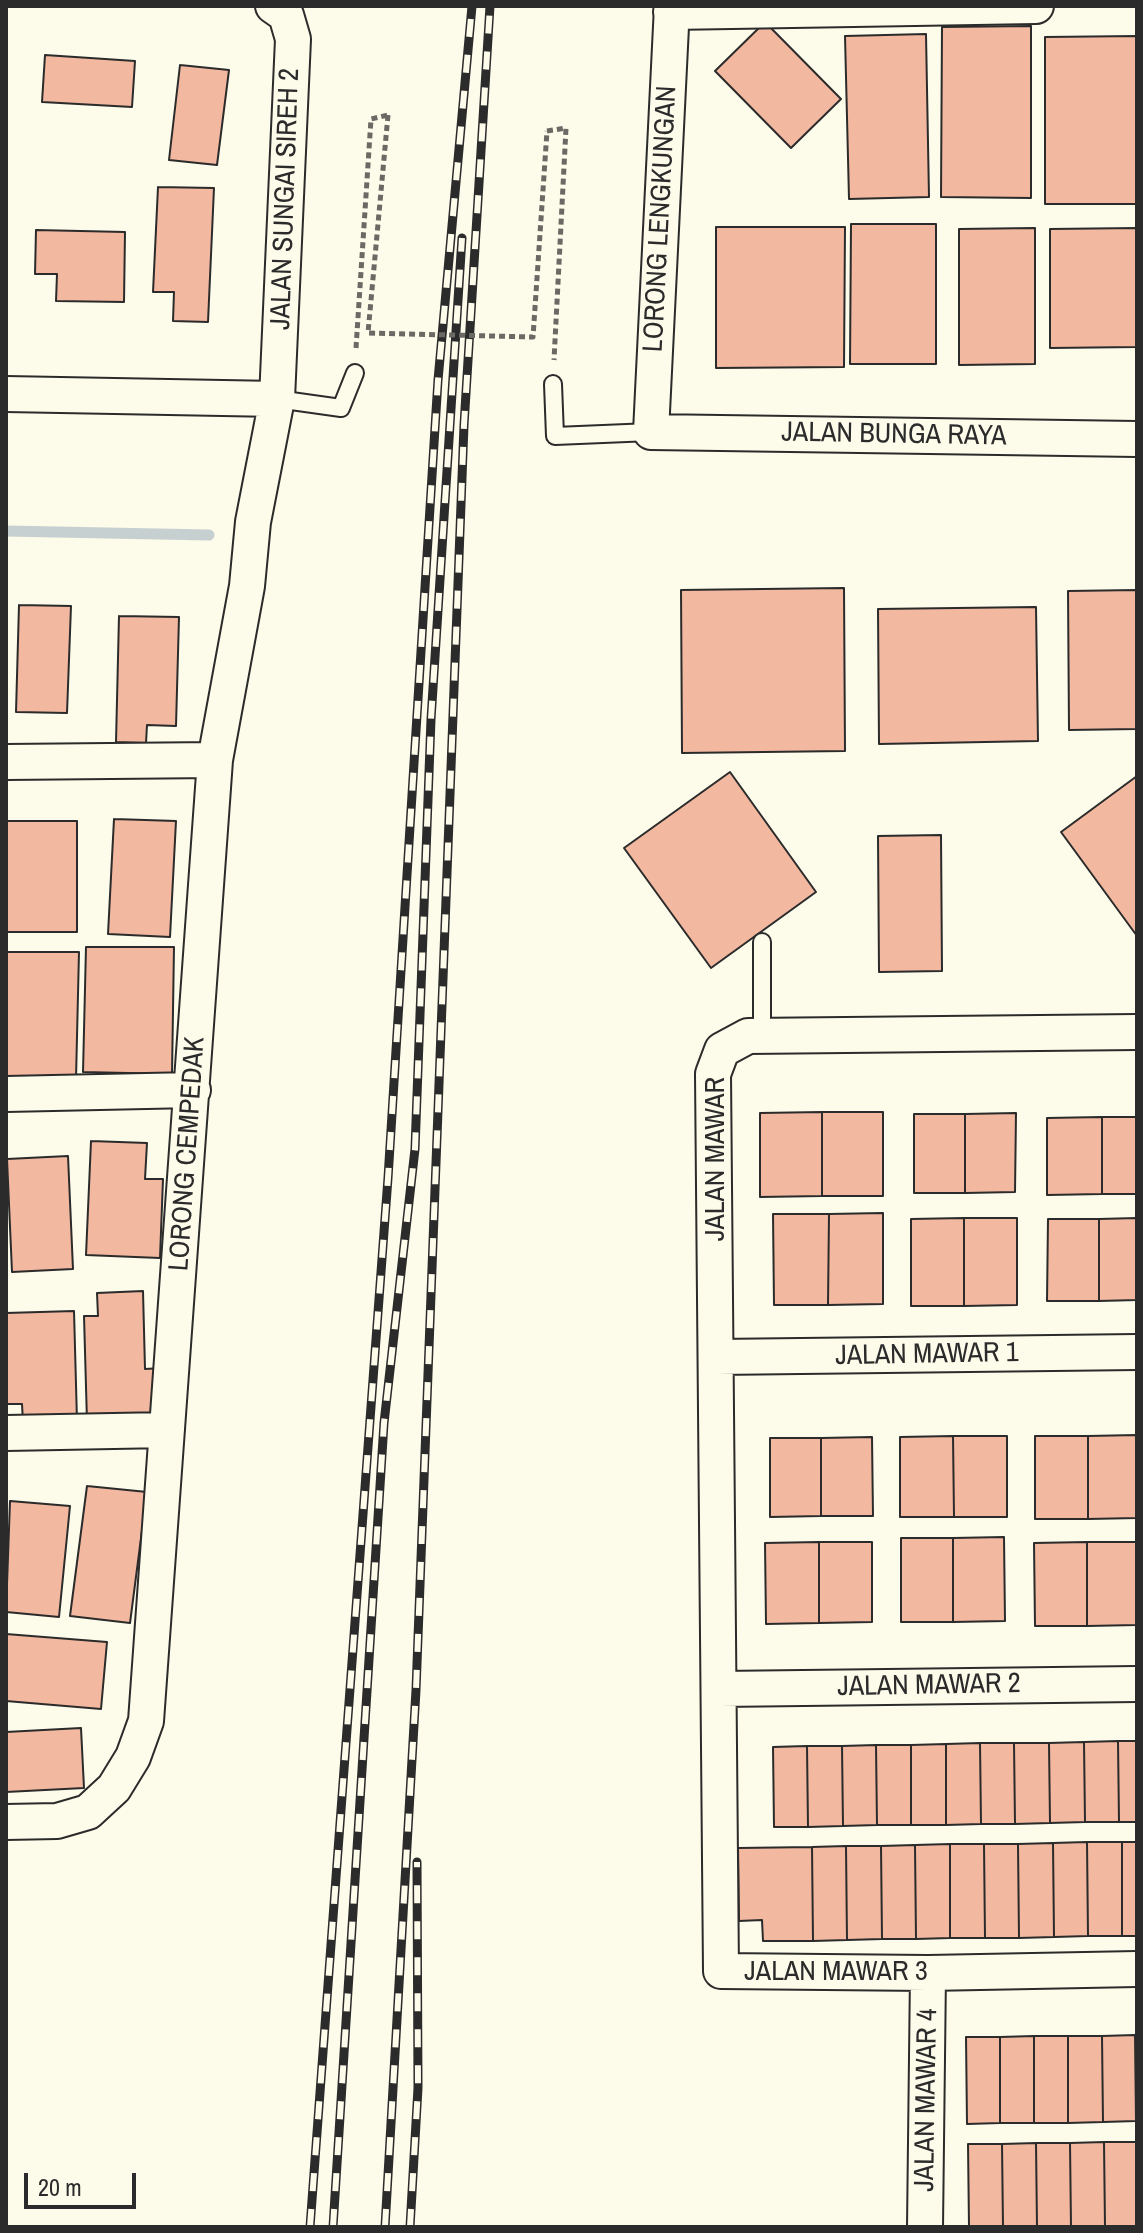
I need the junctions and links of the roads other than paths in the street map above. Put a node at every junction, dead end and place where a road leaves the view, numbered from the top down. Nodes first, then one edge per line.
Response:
1 (273, 6) edge
2 (1036, 6) edge
3 (671, 9) edge
4 (355, 373) road end
5 (553, 384) road end
6 (6, 394) edge
7 (277, 399) junction
8 (651, 432) junction
9 (1137, 439) edge
10 (215, 760) junction
11 (6, 762) edge
12 (762, 942) dead end
13 (1137, 1032) edge
14 (762, 1036) junction
15 (193, 1090) junction
16 (6, 1094) edge
17 (1137, 1352) edge
18 (717, 1357) junction
19 (167, 1430) junction
20 (6, 1433) edge
21 (1137, 1684) edge
22 (720, 1689) junction
23 (6, 1822) edge
24 (1137, 1969) edge
25 (928, 1973) junction
26 (925, 2227) edge

1 - 7 street, JALAN SUNGAI SIREH 2
2 - 3 street
3 - 8 street, LORONG LENGKUNGAN
4 - 7 lane
5 - 8 lane
6 - 7 street
7 - 10 street, LORONG CEMPEDAK
8 - 9 street, JALAN BUNGA RAYA
10 - 11 street
10 - 15 street, LORONG CEMPEDAK
12 - 14 lane
13 - 14 street, JALAN MAWAR
14 - 18 street, JALAN MAWAR
15 - 16 street
15 - 19 street, LORONG CEMPEDAK
17 - 18 street, JALAN MAWAR 1
18 - 22 street, JALAN MAWAR
19 - 20 street
19 - 23 street, LORONG CEMPEDAK
21 - 22 street, JALAN MAWAR 2
22 - 25 street, JALAN MAWAR 3
24 - 25 street, JALAN MAWAR 3
25 - 26 street, JALAN MAWAR 4

